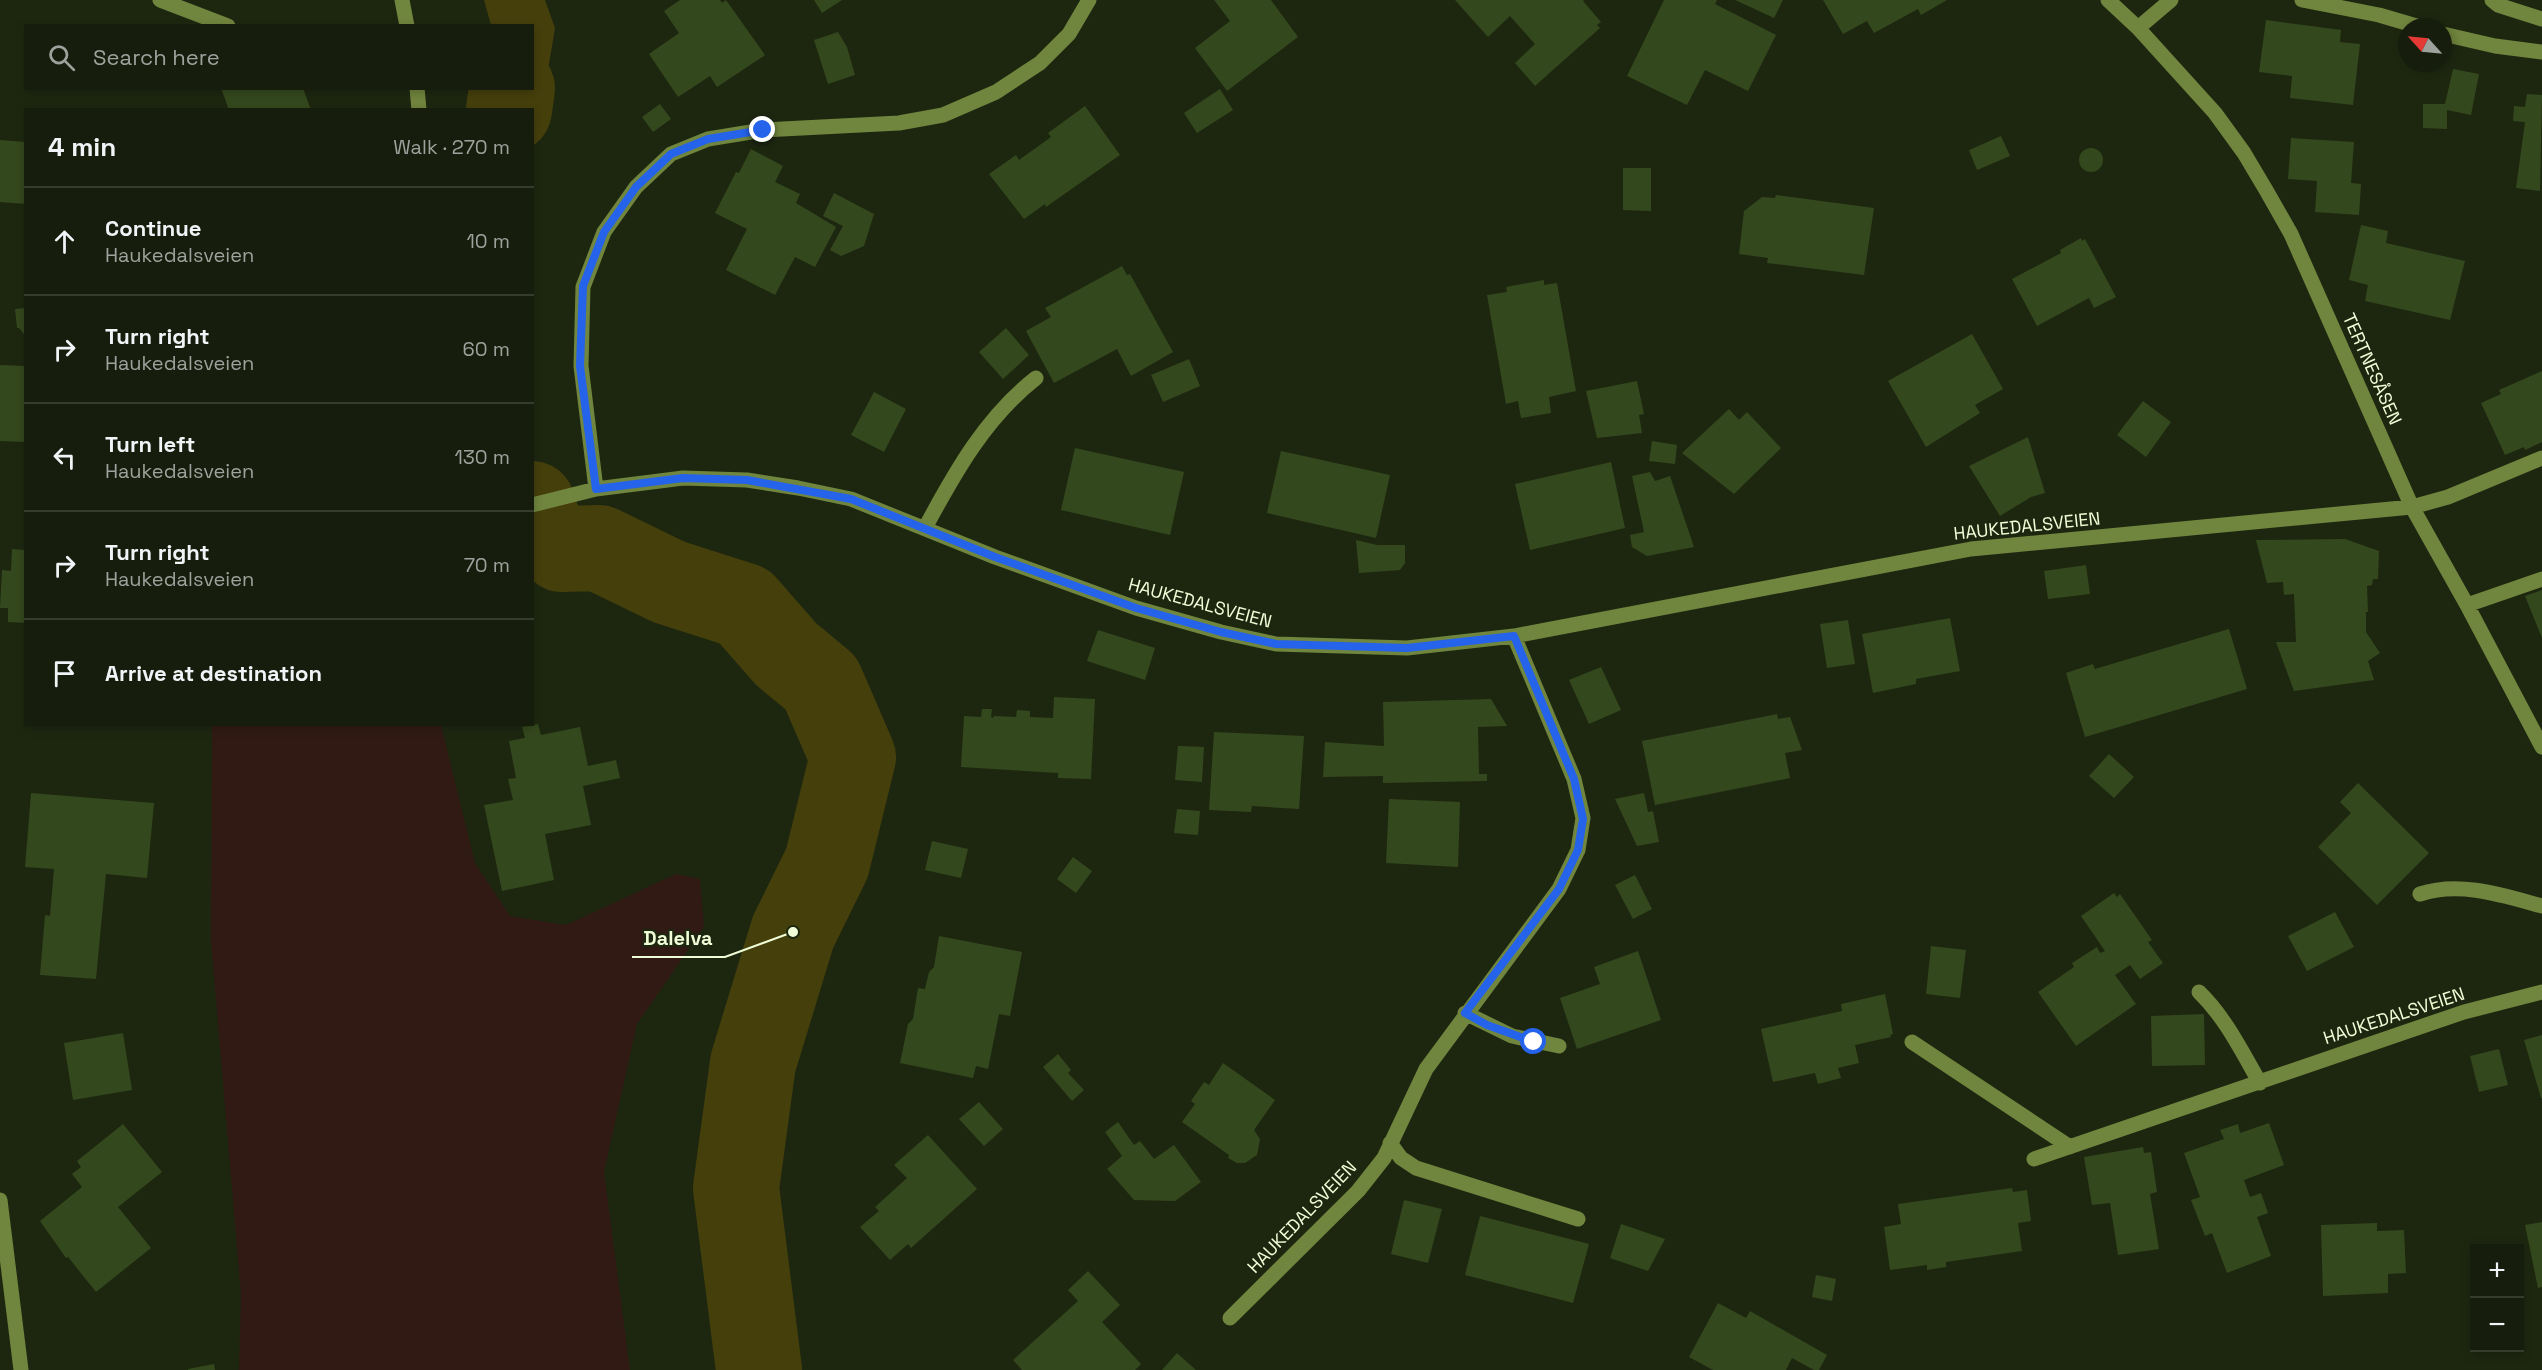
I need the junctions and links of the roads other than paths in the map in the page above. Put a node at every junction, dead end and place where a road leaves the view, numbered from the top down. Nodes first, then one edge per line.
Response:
1 (160, 0) edge
2 (402, 0) edge
3 (1089, 0) edge
4 (2108, 0) edge
5 (2170, 0) edge
6 (2302, 0) edge
7 (2492, 0) edge
8 (2542, 19) edge
9 (2398, 21) edge
10 (223, 24) edge
11 (407, 24) edge
12 (2138, 28) junction
13 (2452, 36) edge
14 (2542, 52) edge
15 (417, 90) edge
16 (419, 108) edge
17 (1036, 378) dead end
18 (2542, 458) edge
19 (596, 489) junction
20 (534, 504) edge
21 (2412, 507) junction
22 (925, 528) junction
23 (2542, 579) edge
24 (2467, 605) junction
25 (1514, 636) junction
26 (2542, 747) edge
27 (2420, 894) dead end
28 (2542, 906) edge
29 (2199, 992) dead end
30 (2542, 992) edge
31 (1465, 1013) junction
32 (1912, 1042) dead end
33 (1558, 1046) dead end
34 (2260, 1083) junction
35 (1390, 1143) junction
36 (2070, 1147) junction
37 (2034, 1159) dead end
38 (0, 1200) edge
39 (1578, 1219) dead end
40 (1230, 1318) dead end
41 (21, 1370) edge

1 - 10 street
2 - 11 street
3 - 19 street
4 - 12 street, TERTNESÅSEN
5 - 12 street
6 - 9 street
7 - 8 street
12 - 21 street, TERTNESÅSEN
13 - 14 street
15 - 16 street
17 - 22 street
18 - 21 street, HAUKEDALSVEIEN
19 - 20 street, HAUKEDALSVEIEN
19 - 22 street, HAUKEDALSVEIEN
21 - 24 street, TERTNESÅSEN
21 - 25 street, HAUKEDALSVEIEN
22 - 25 street, HAUKEDALSVEIEN
23 - 24 street
24 - 26 street, TERTNESÅSEN
25 - 31 street, HAUKEDALSVEIEN
27 - 28 street
29 - 34 street
30 - 34 street, HAUKEDALSVEIEN
31 - 33 street
31 - 35 street, HAUKEDALSVEIEN
32 - 36 street
34 - 36 street, HAUKEDALSVEIEN
35 - 39 street
35 - 40 street, HAUKEDALSVEIEN
36 - 37 street, HAUKEDALSVEIEN
38 - 41 street

